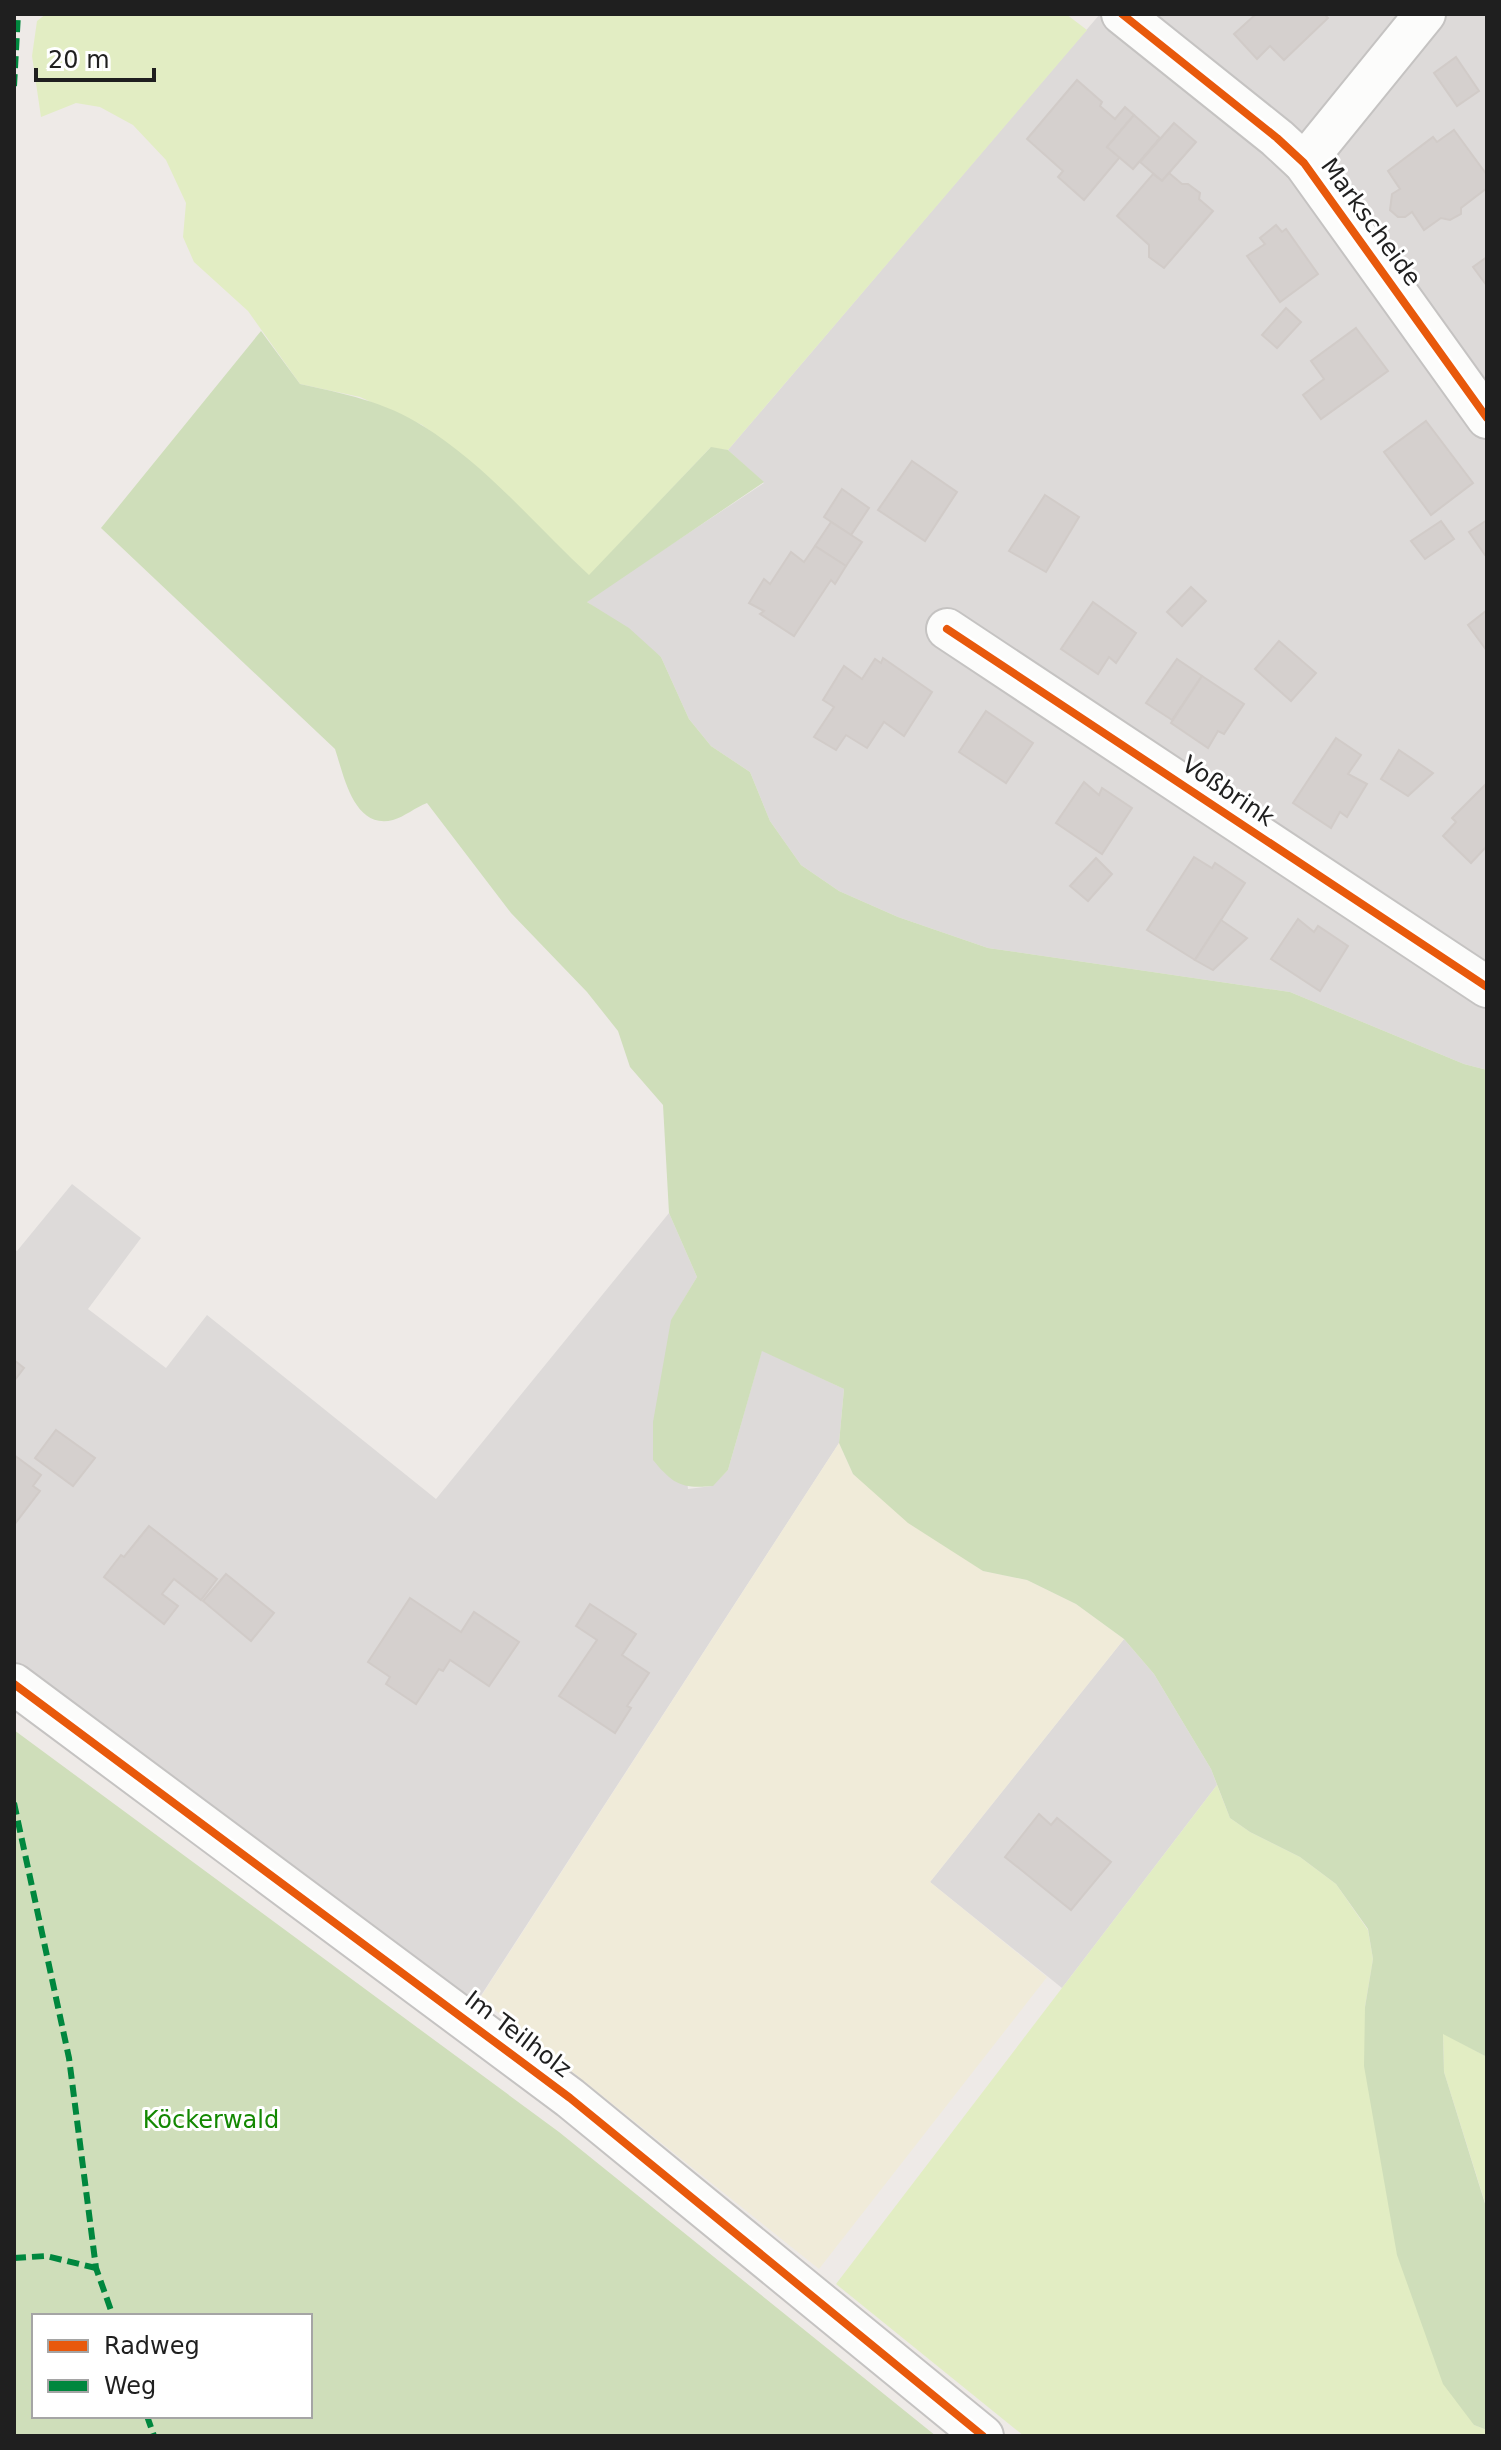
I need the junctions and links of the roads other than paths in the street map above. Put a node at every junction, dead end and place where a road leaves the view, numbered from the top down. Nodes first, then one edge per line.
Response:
1 (1122, 14) edge
2 (1425, 14) edge
3 (1304, 163) junction
4 (1487, 418) edge
5 (947, 629) dead end
6 (1487, 987) edge
7 (14, 1684) edge
8 (983, 2436) edge

1 - 3 street, Markscheide
2 - 3 street
3 - 4 street, Markscheide
5 - 6 street, Voßbrink
7 - 8 street, Im Teilholz

